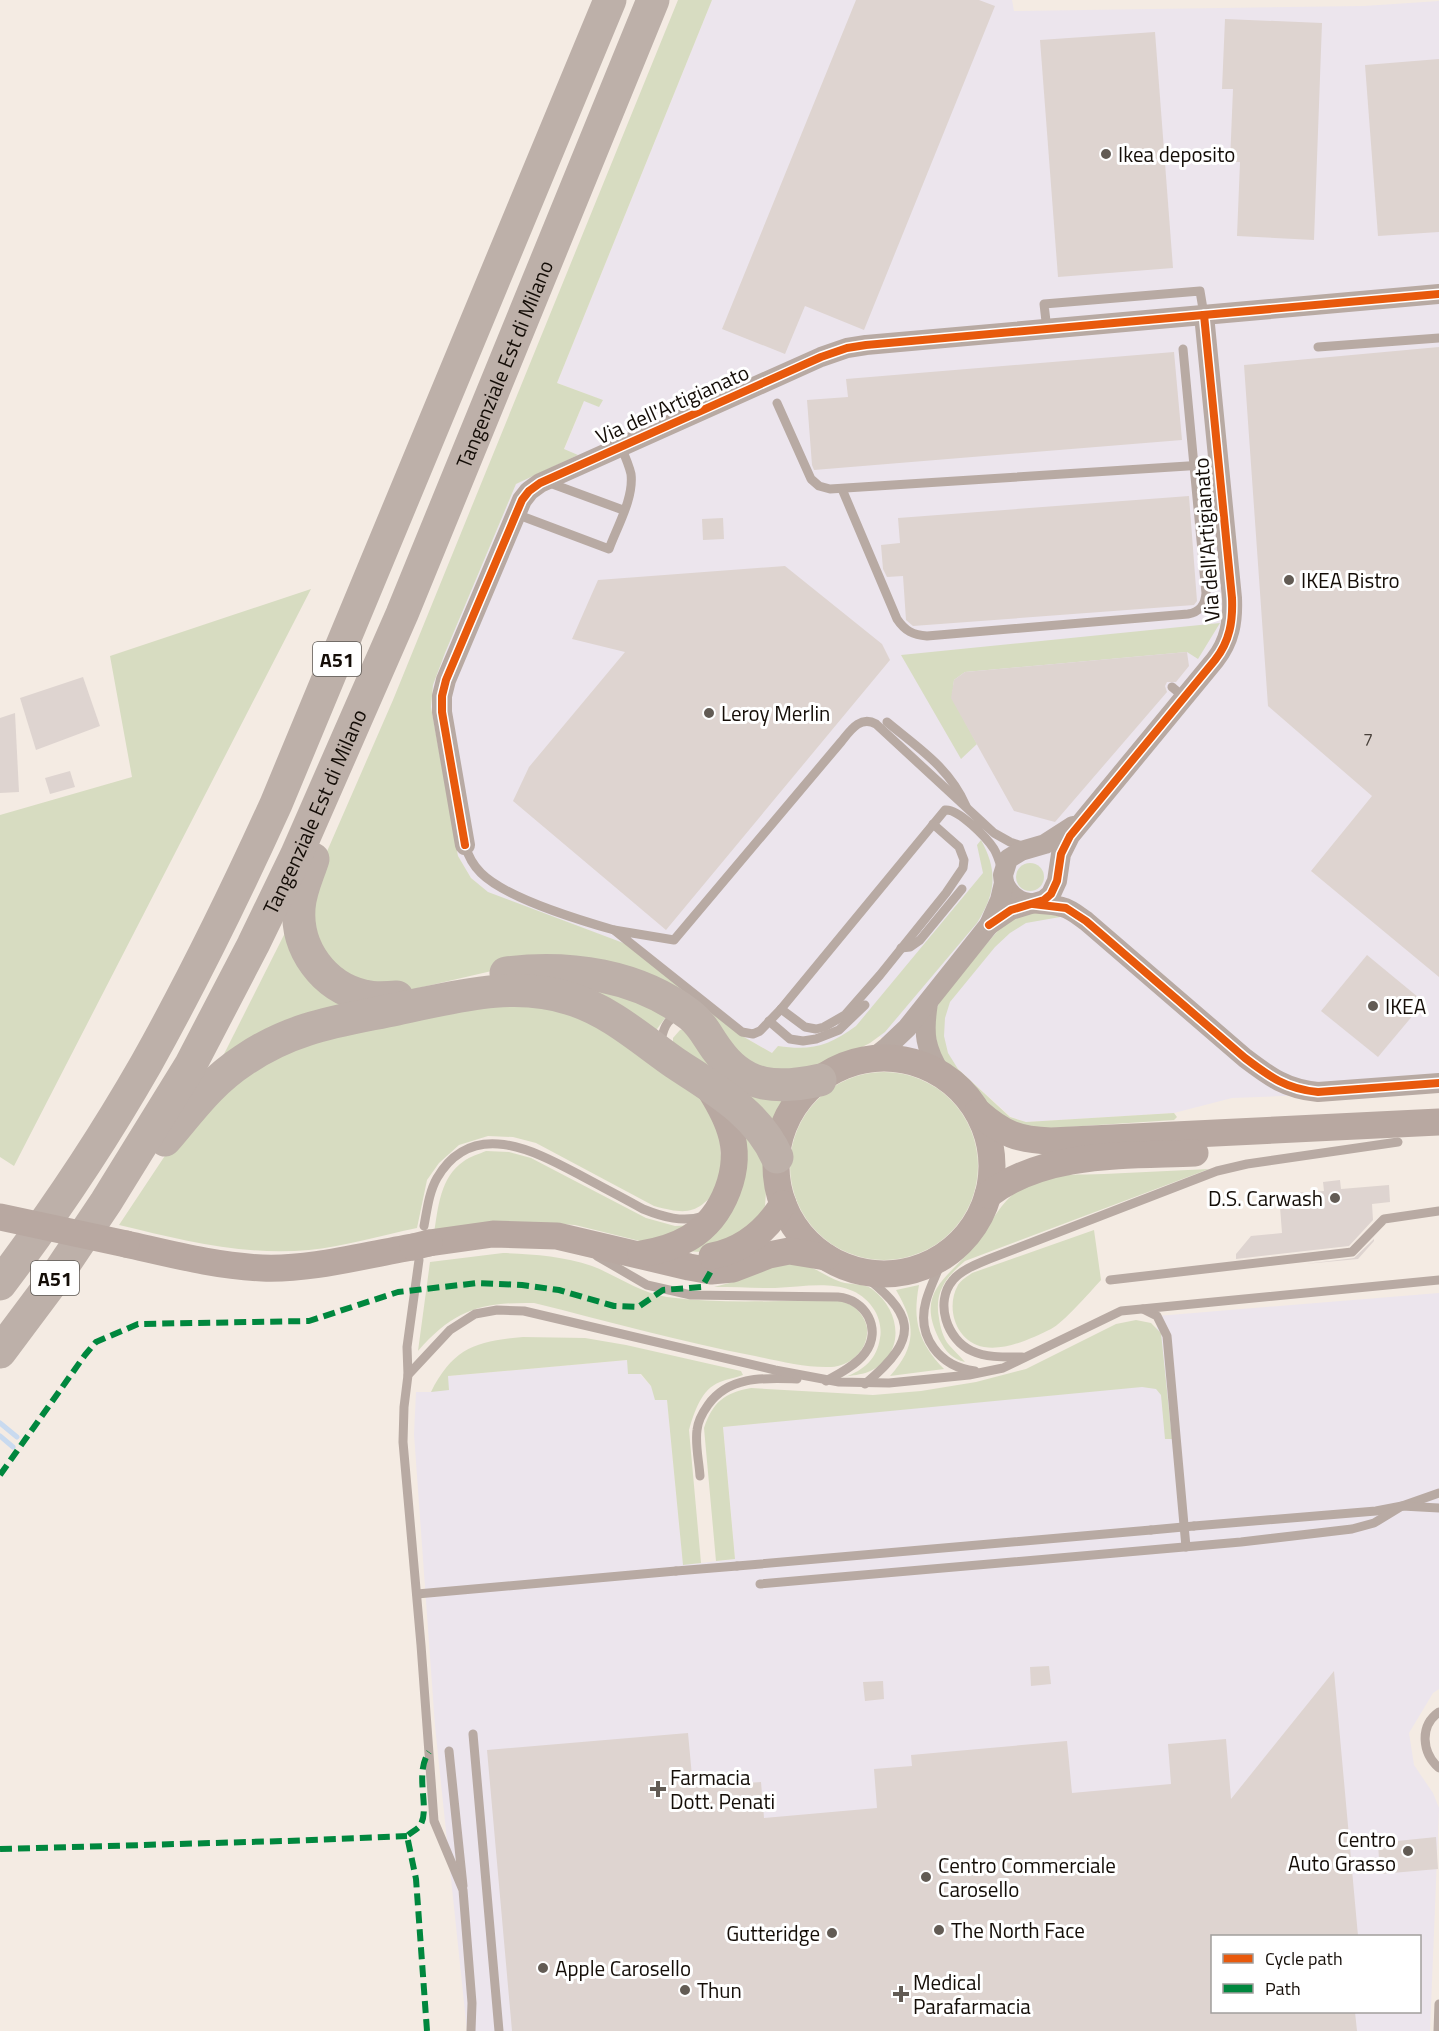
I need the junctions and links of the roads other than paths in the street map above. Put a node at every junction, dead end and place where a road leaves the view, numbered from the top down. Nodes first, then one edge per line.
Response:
1 (610, 0) edge
2 (653, 0) edge
3 (1439, 294) edge
4 (1204, 315) junction
5 (1047, 330) junction
6 (1439, 338) edge
7 (1318, 347) dead end
8 (1183, 349) dead end
9 (777, 403) dead end
10 (621, 447) junction
11 (1219, 464) junction
12 (1195, 466) junction
13 (545, 481) junction
14 (842, 489) junction
15 (623, 510) junction
16 (516, 514) junction
17 (887, 722) dead end
18 (348, 734) junction
19 (968, 810) junction
20 (1082, 819) junction
21 (933, 824) junction
22 (465, 845) joint
23 (1030, 849) junction
24 (1058, 875) junction
25 (1003, 879) junction
26 (962, 889) dead end
27 (1030, 903) junction
28 (1086, 921) junction
29 (989, 925) junction
30 (614, 930) junction
31 (901, 948) junction
32 (928, 1000) junction
33 (866, 1005) dead end
34 (781, 1009) junction
35 (687, 1013) junction
36 (769, 1021) junction
37 (658, 1051) junction
38 (872, 1059) junction
39 (941, 1074) junction
40 (820, 1080) junction
41 (1439, 1083) edge
42 (706, 1084) junction
43 (1439, 1109) edge
44 (977, 1110) junction
45 (1439, 1122) edge
46 (1286, 1130) junction
47 (1439, 1140) edge
48 (1398, 1142) junction
49 (777, 1157) junction
50 (988, 1196) junction
51 (106, 1202) junction
52 (783, 1204) junction
53 (719, 1208) junction
54 (1439, 1210) edge
55 (0, 1217) edge
56 (567, 1238) junction
57 (421, 1244) junction
58 (648, 1257) junction
59 (943, 1257) junction
60 (827, 1258) junction
61 (858, 1270) junction
62 (1110, 1280) dead end
63 (1439, 1280) edge
64 (0, 1284) edge
65 (1142, 1309) junction
66 (0, 1352) edge
67 (1028, 1357) junction
68 (987, 1372) junction
69 (408, 1375) junction
70 (827, 1381) junction
71 (865, 1384) junction
72 (700, 1476) dead end
73 (1439, 1493) edge
74 (1402, 1506) junction
75 (1439, 1508) edge
76 (1186, 1547) junction
77 (760, 1584) dead end
78 (417, 1594) junction
79 (1439, 1712) edge
80 (473, 1734) dead end
81 (450, 1751) dead end
82 (1439, 1768) edge
83 (463, 1890) junction
84 (1439, 2004) edge
85 (473, 2031) edge
86 (499, 2031) edge
87 (1438, 2031) edge

1 - 64 highway, Tangenziale Est di Milano / A51
2 - 18 highway, Tangenziale Est di Milano / A51
3 - 4 street, Via dell'Artigianato
4 - 5 street, Via dell'Artigianato
4 - 5 lane
4 - 11 street, Via dell'Artigianato
5 - 10 street, Via dell'Artigianato
6 - 7 lane
8 - 12 lane
9 - 14 lane
10 - 13 street, Via dell'Artigianato
10 - 15 lane
11 - 12 lane
11 - 20 street, Via dell'Artigianato
12 - 14 lane
12 - 14 lane
13 - 15 lane
13 - 16 street, Via dell'Artigianato
15 - 16 lane
16 - 22 street, Via dell'Artigianato
17 - 19 lane
18 - 35 highway
18 - 51 highway, Tangenziale Est di Milano / A51
19 - 23 lane
19 - 30 lane
20 - 23 street
20 - 24 street
21 - 25 lane
21 - 31 lane
21 - 34 lane
22 - 30 lane, Via dell'Artigianato
23 - 24 street
23 - 25 street
24 - 27 street
24 - 28 street
25 - 27 street
25 - 29 street
26 - 31 lane
27 - 28 street
27 - 29 street
28 - 41 street
29 - 32 street
30 - 36 lane
31 - 34 lane
32 - 38 street
32 - 39 street
33 - 36 lane
34 - 36 lane
35 - 37 lane
35 - 40 highway
37 - 42 highway
37 - 51 highway
38 - 39 main road
38 - 40 main road
39 - 44 main road
40 - 49 main road
42 - 49 highway
42 - 53 main road
43 - 46 main road
44 - 46 main road
44 - 50 main road
45 - 46 main road
47 - 48 main road
48 - 50 main road
48 - 67 lane
49 - 52 main road
50 - 59 main road
51 - 66 highway, Tangenziale Est di Milano / A51
52 - 58 main road
52 - 60 main road
53 - 57 lane
53 - 58 main road
54 - 62 lane
55 - 57 main road, bridge
56 - 57 main road
56 - 58 main road
56 - 70 lane
57 - 69 lane
58 - 60 main road
59 - 61 main road
59 - 68 lane
60 - 61 main road
61 - 71 lane
63 - 65 lane
65 - 67 lane
65 - 76 lane
67 - 68 lane
68 - 71 lane
69 - 70 lane
69 - 78 lane
70 - 71 lane
70 - 72 lane
73 - 74 lane
74 - 75 lane
74 - 76 lane
74 - 78 lane, bridge
76 - 77 lane
78 - 83 lane
79 - 82 lane
80 - 86 lane
81 - 83 lane
83 - 85 lane
84 - 87 lane

